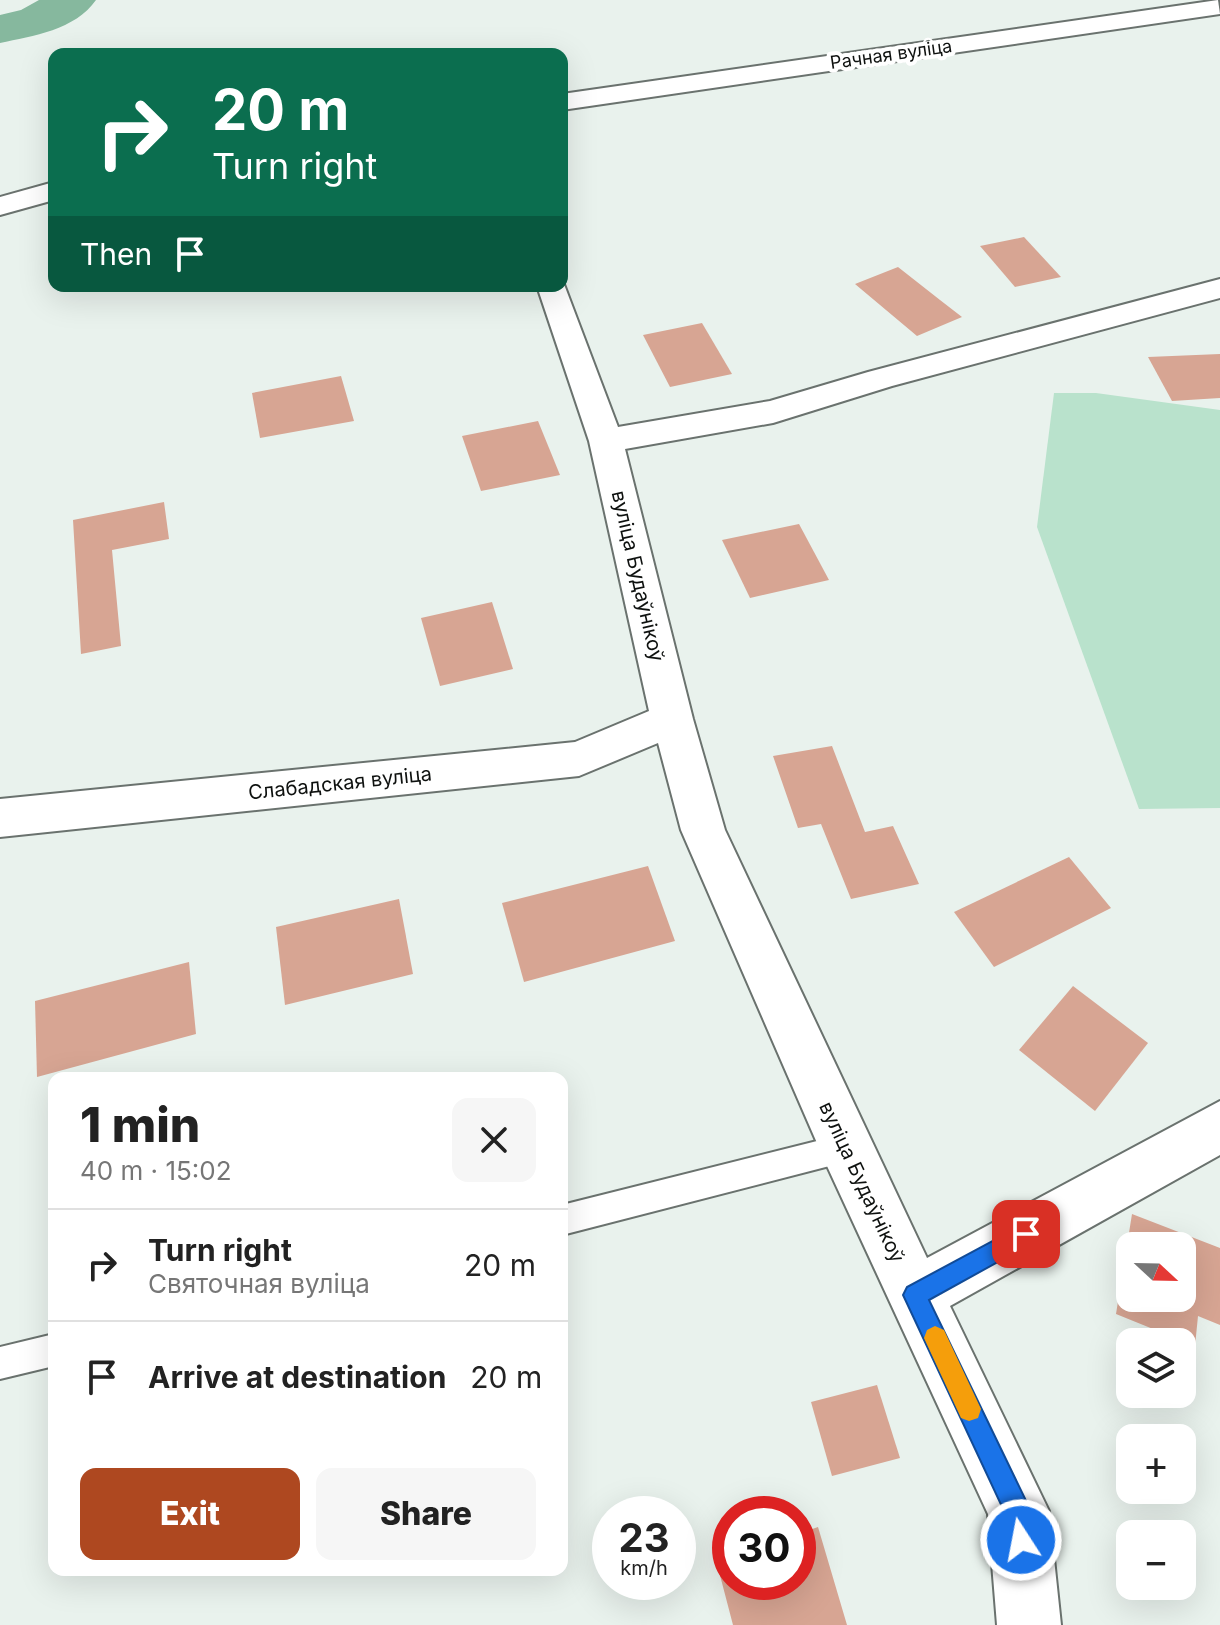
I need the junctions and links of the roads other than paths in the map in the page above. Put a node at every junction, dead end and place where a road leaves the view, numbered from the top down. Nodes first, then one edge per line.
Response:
1 (1220, 7) edge
2 (568, 101) edge
3 (48, 193) edge
4 (0, 206) edge
5 (1220, 288) edge
6 (554, 292) edge
7 (606, 441) junction
8 (672, 719) junction
9 (0, 818) edge
10 (1220, 1127) edge
11 (845, 1148) junction
12 (568, 1218) edge
13 (915, 1295) junction
14 (48, 1351) edge
15 (0, 1363) edge
16 (1029, 1625) edge

1 - 2 street, Рачная вуліца
3 - 4 street
5 - 7 street
6 - 7 street, вуліца Будаўнікоў
7 - 8 street, вуліца Будаўнікоў
8 - 9 street, Слабадская вуліца
8 - 11 street, вуліца Будаўнікоў
10 - 13 street
11 - 12 lane
11 - 13 street, вуліца Будаўнікоў
13 - 16 street, вуліца Будаўнікоў
14 - 15 lane

